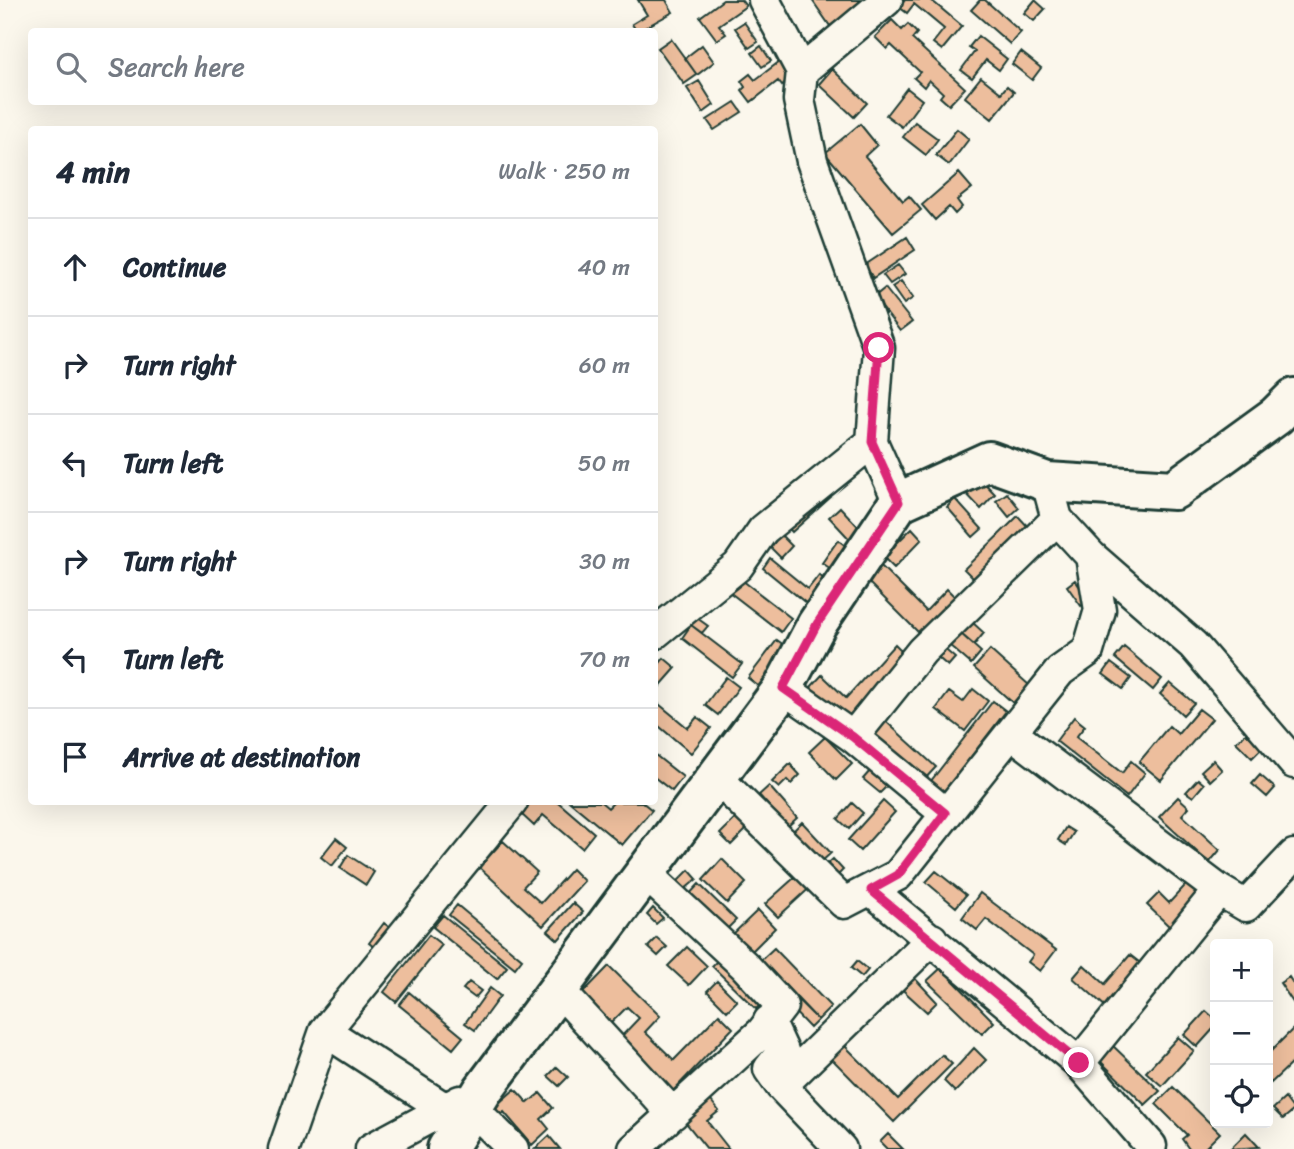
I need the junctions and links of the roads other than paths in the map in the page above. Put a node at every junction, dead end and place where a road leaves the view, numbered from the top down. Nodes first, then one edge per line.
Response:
1 (764, 0) edge
2 (887, 0) edge
3 (802, 71) junction
4 (1294, 398) edge
5 (872, 442) junction
6 (1047, 482) junction
7 (899, 502) junction
8 (1057, 519) junction
9 (1091, 556) junction
10 (658, 631) edge
11 (783, 688) junction
12 (1011, 733) junction
13 (853, 737) junction
14 (1294, 763) edge
15 (716, 776) junction
16 (510, 805) edge
17 (945, 813) junction
18 (1294, 855) edge
19 (645, 873) junction
20 (871, 890) junction
21 (1219, 890) junction
22 (932, 939) junction
23 (557, 988) junction
24 (769, 1021) junction
25 (325, 1031) junction
26 (1079, 1063) junction
27 (780, 1086) junction
28 (466, 1102) junction
29 (673, 1114) junction
30 (836, 1148) edge
31 (284, 1149) edge
32 (371, 1149) edge
33 (447, 1149) edge
34 (513, 1149) edge
35 (634, 1149) edge
36 (1149, 1149) edge

1 - 3 street
2 - 3 street
3 - 5 street
4 - 6 street
5 - 7 street
5 - 10 street
6 - 7 street
6 - 8 street
7 - 11 street
8 - 9 street
8 - 13 street
9 - 12 street
9 - 14 street
11 - 13 street
11 - 15 street
12 - 17 street
12 - 21 street
13 - 17 street
15 - 19 street
15 - 20 street
16 - 25 street
17 - 20 street
18 - 21 street
19 - 23 street
19 - 24 street
20 - 22 street
21 - 26 street
22 - 26 street
22 - 27 street
23 - 28 street
23 - 29 street
24 - 27 street
24 - 29 street
25 - 28 street
25 - 31 street
26 - 36 street
27 - 30 street
28 - 32 street
28 - 33 street
28 - 34 street
29 - 35 street

